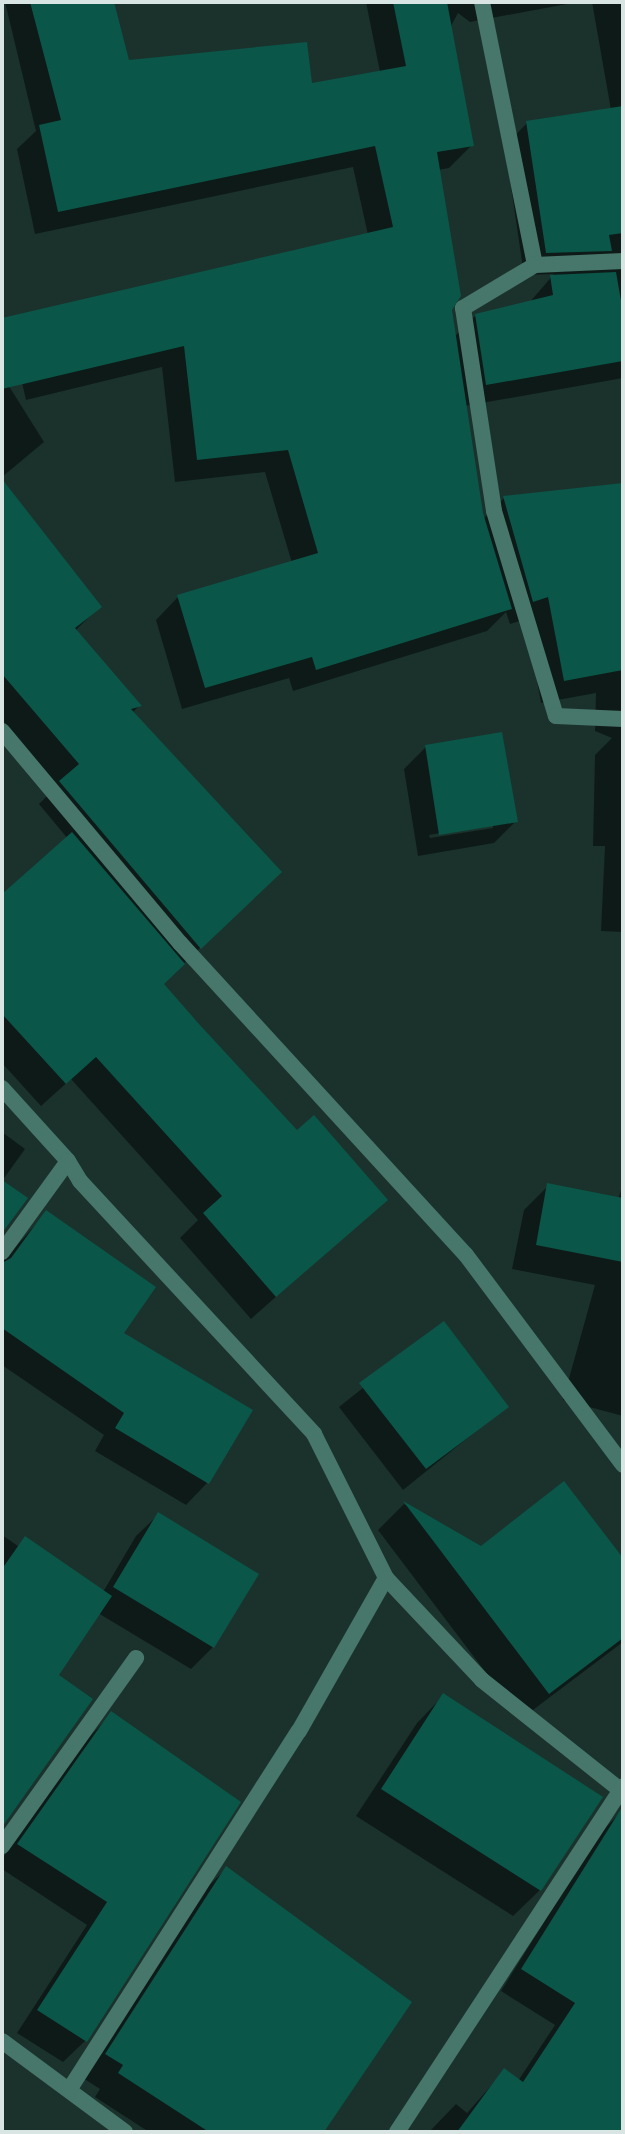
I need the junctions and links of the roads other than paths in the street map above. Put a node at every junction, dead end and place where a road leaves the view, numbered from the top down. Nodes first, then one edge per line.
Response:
1 (482, 2) edge
2 (623, 261) edge
3 (535, 265) junction
4 (623, 719) edge
5 (2, 731) edge
6 (2, 1088) edge
7 (68, 1161) junction
8 (2, 1252) edge
9 (623, 1465) edge
10 (386, 1578) junction
11 (136, 1658) dead end
12 (622, 1790) edge
13 (2, 1846) edge
14 (2, 2041) edge
15 (69, 2090) junction
16 (125, 2132) edge
17 (397, 2132) edge

1 - 3 street
2 - 3 street
3 - 4 street
5 - 9 street
6 - 7 street
7 - 8 street
7 - 10 street
10 - 12 street
10 - 15 street
11 - 13 street
12 - 17 street
14 - 15 street
15 - 16 street

